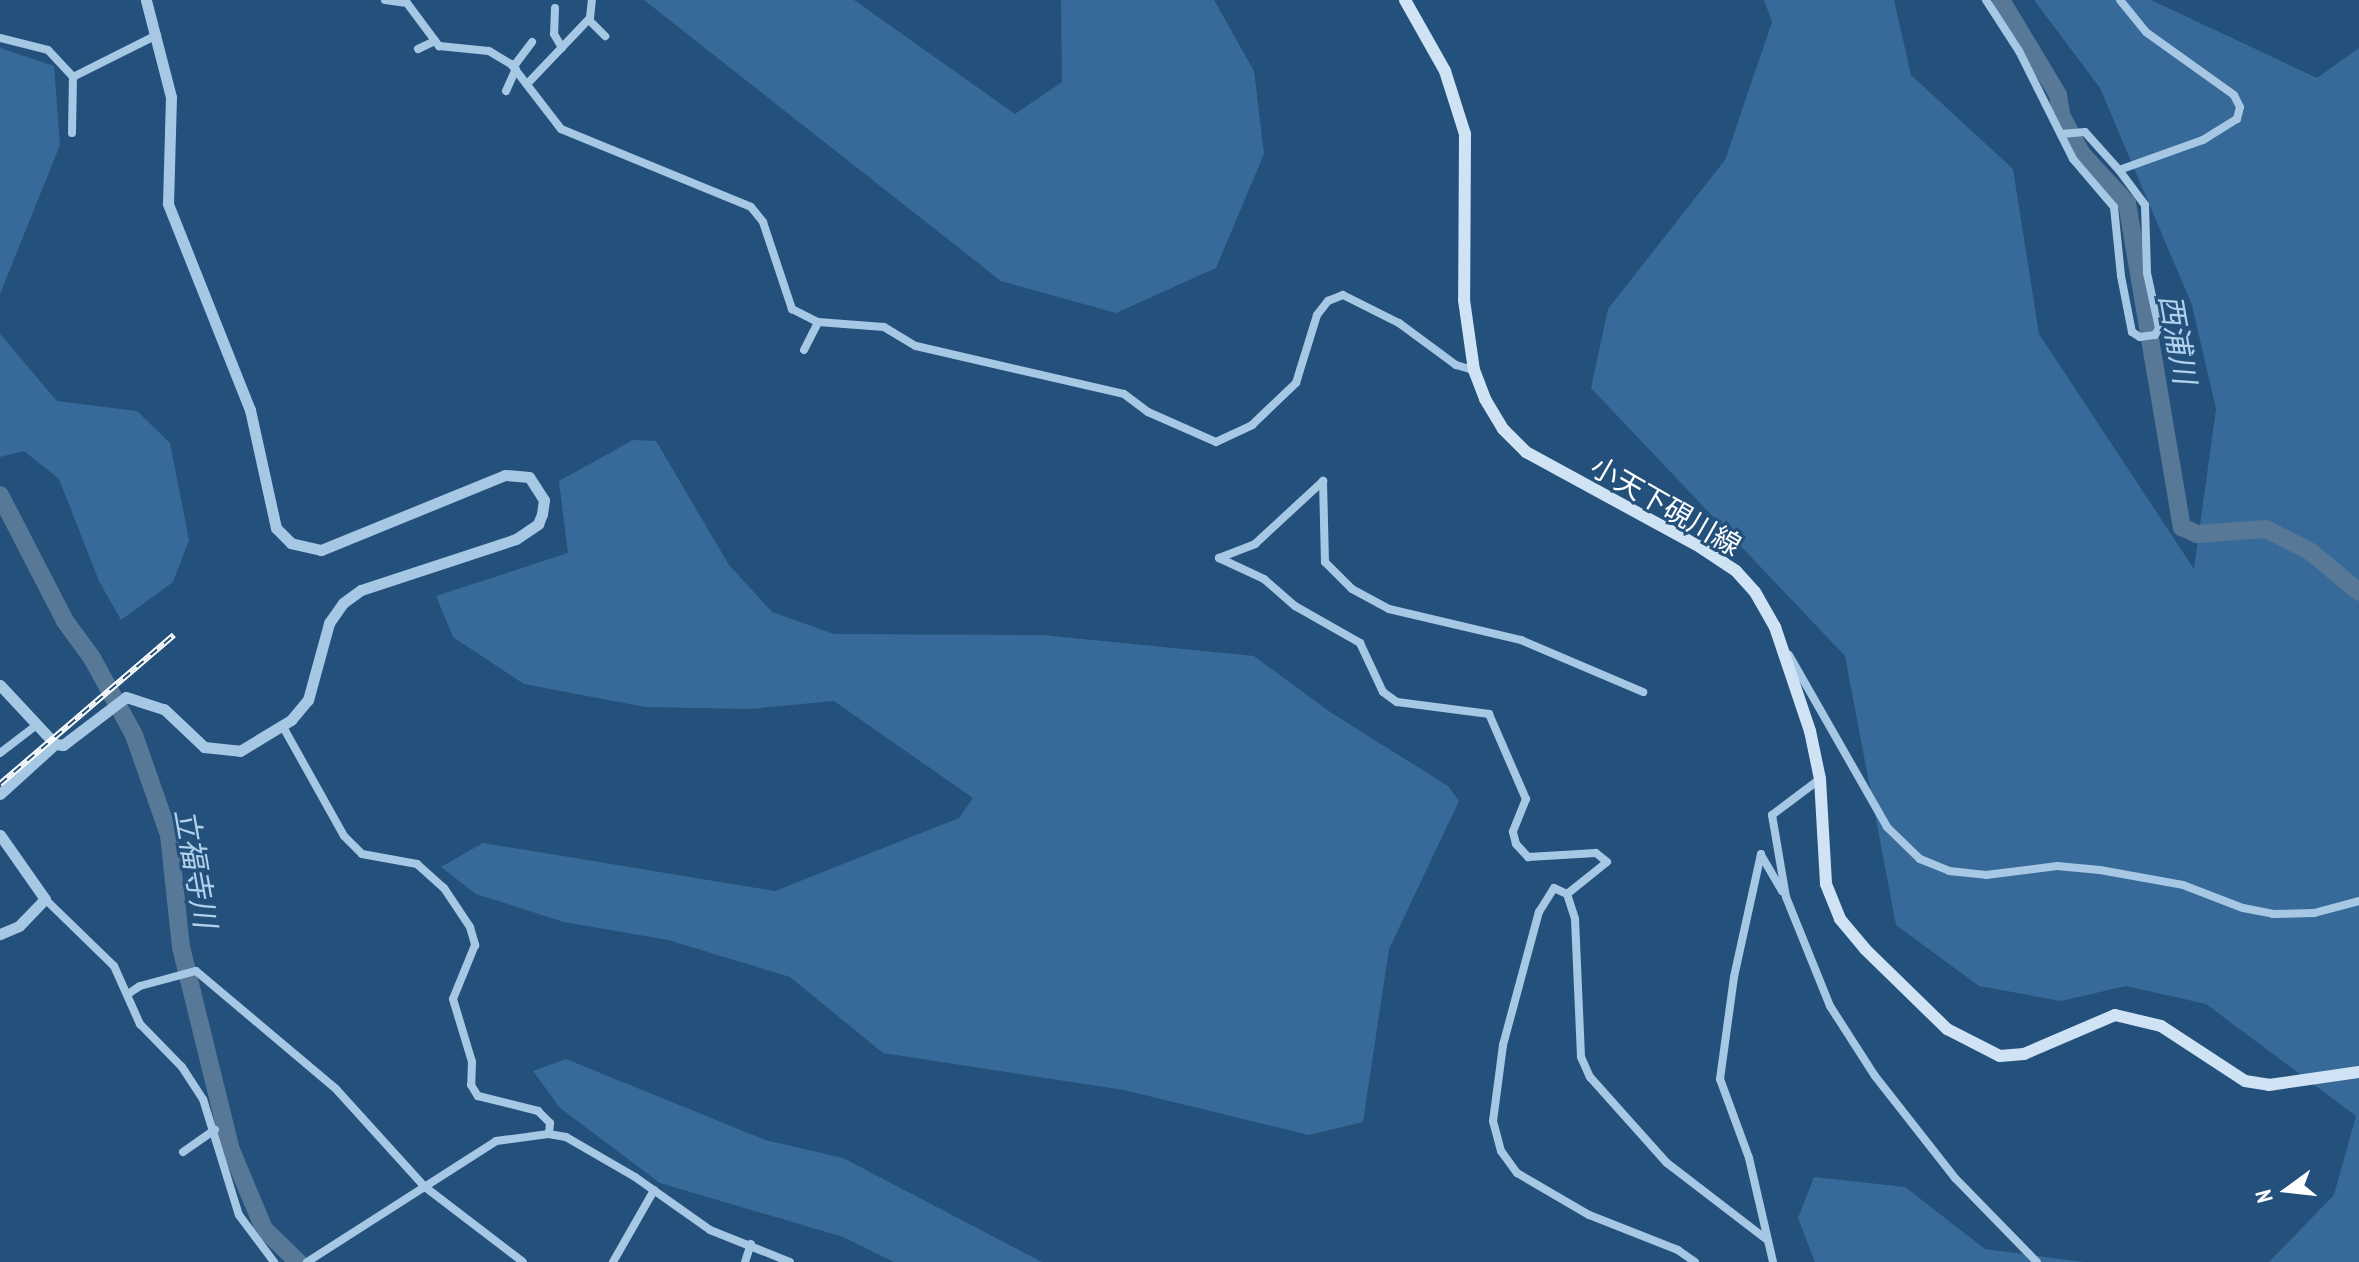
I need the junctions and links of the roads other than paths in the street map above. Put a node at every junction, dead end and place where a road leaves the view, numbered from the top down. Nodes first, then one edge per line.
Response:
1 (146, 0) edge
2 (385, 0) edge
3 (592, 0) edge
4 (1405, 0) edge
5 (1986, 0) edge
6 (2120, 0) edge
7 (398, 1) edge
8 (555, 8) dead end
9 (589, 20) junction
10 (157, 35) junction
11 (605, 36) dead end
12 (0, 38) edge
13 (435, 41) junction
14 (532, 42) dead end
15 (562, 48) junction
16 (418, 49) dead end
17 (515, 68) junction
18 (73, 77) junction
19 (529, 82) junction
20 (506, 91) dead end
21 (72, 133) dead end
22 (2061, 134) junction
23 (2119, 170) junction
24 (818, 322) junction
25 (804, 350) dead end
26 (1474, 370) junction
27 (1775, 627) junction
28 (0, 685) edge
29 (1643, 692) dead end
30 (282, 725) junction
31 (34, 727) junction
32 (55, 744) junction
33 (0, 753) edge
34 (1820, 779) junction
35 (0, 794) edge
36 (0, 835) edge
37 (1567, 894) junction
38 (1786, 897) junction
39 (45, 899) junction
40 (2359, 901) edge
41 (0, 934) edge
42 (128, 994) junction
43 (2359, 1072) edge
44 (215, 1130) junction
45 (549, 1134) junction
46 (183, 1152) dead end
47 (425, 1187) junction
48 (654, 1190) junction
49 (1766, 1239) junction
50 (751, 1244) junction
51 (308, 1261) edge
52 (274, 1262) edge
53 (523, 1262) edge
54 (613, 1262) edge
55 (745, 1262) edge
56 (790, 1262) edge
57 (1695, 1262) edge
58 (1773, 1262) edge
59 (2037, 1262) edge

1 - 10 street
2 - 7 street
3 - 9 street
4 - 26 main road, 小天下硯川線
5 - 22 street
6 - 23 street
7 - 13 street
8 - 15 street
9 - 11 street
9 - 15 street
10 - 18 street
10 - 30 street
12 - 18 street
13 - 16 street
13 - 17 street
14 - 17 street
15 - 19 street
17 - 19 street
17 - 20 street
18 - 21 street
19 - 24 street
22 - 23 street
22 - 23 street
24 - 25 street
24 - 26 street
26 - 27 main road, 小天下硯川線
27 - 34 main road, 小天下硯川線
27 - 40 street
28 - 31 street
29 - 37 street
30 - 32 street
30 - 45 street
31 - 32 street
31 - 33 street
32 - 35 street
34 - 38 street
34 - 43 main road, 小天下硯川線
36 - 39 street
37 - 49 street
37 - 57 street
38 - 49 street
38 - 59 street
39 - 41 street
39 - 42 street
42 - 44 street
42 - 47 street
44 - 46 street
44 - 52 street
45 - 47 street
45 - 48 street
47 - 51 street
47 - 53 street
48 - 50 street
48 - 54 street
49 - 58 street
50 - 55 street
50 - 56 street

